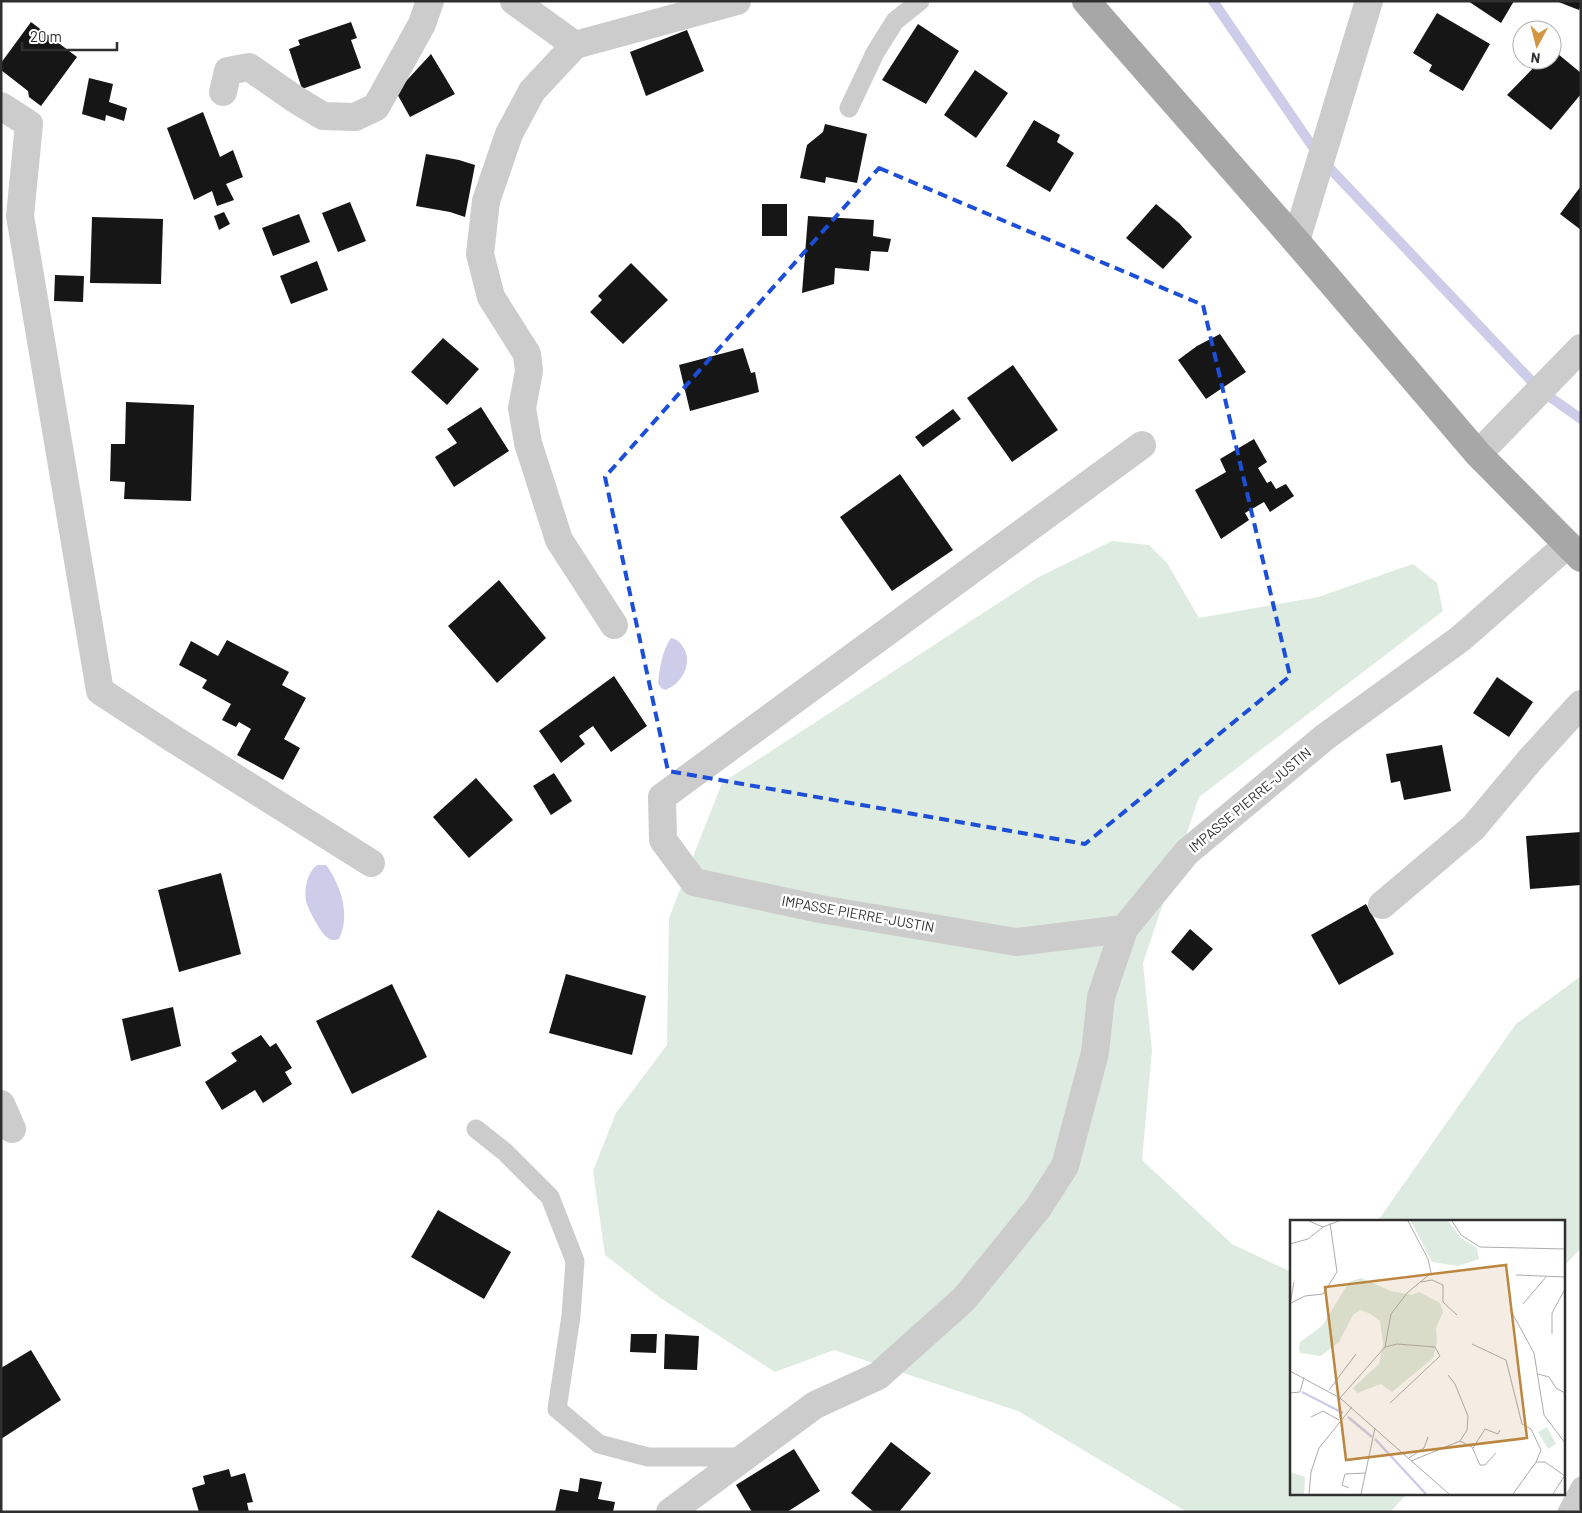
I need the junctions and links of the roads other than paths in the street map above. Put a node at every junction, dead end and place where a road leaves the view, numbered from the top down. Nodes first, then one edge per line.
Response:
1 (430, 1) edge
2 (514, 1) edge
3 (737, 1) edge
4 (920, 1) edge
5 (1086, 1) edge
6 (1369, 1) edge
7 (575, 45) junction
8 (223, 92) dead end
9 (1, 106) edge
10 (849, 108) dead end
11 (1296, 241) junction
12 (1578, 353) edge
13 (1142, 445) dead end
14 (1478, 454) junction
15 (1574, 552) edge
16 (614, 625) dead end
17 (1581, 704) edge
18 (371, 863) dead end
19 (1382, 905) dead end
20 (1124, 928) junction
21 (1, 1104) edge
22 (12, 1129) dead end
23 (476, 1129) dead end
24 (743, 1457) junction
25 (1581, 1486) edge
26 (670, 1512) edge
27 (1566, 1512) edge

1 - 8 street
2 - 7 street
3 - 7 street
4 - 10 lane
5 - 11 main road
6 - 11 street
7 - 16 street
9 - 18 street
11 - 14 main road
12 - 14 street
13 - 20 street, IMPASSE PIERRE-JUSTIN
14 - 15 main road
15 - 20 street, IMPASSE PIERRE-JUSTIN
17 - 19 street
20 - 24 street
21 - 22 street
23 - 24 lane
24 - 26 street
25 - 27 lane

